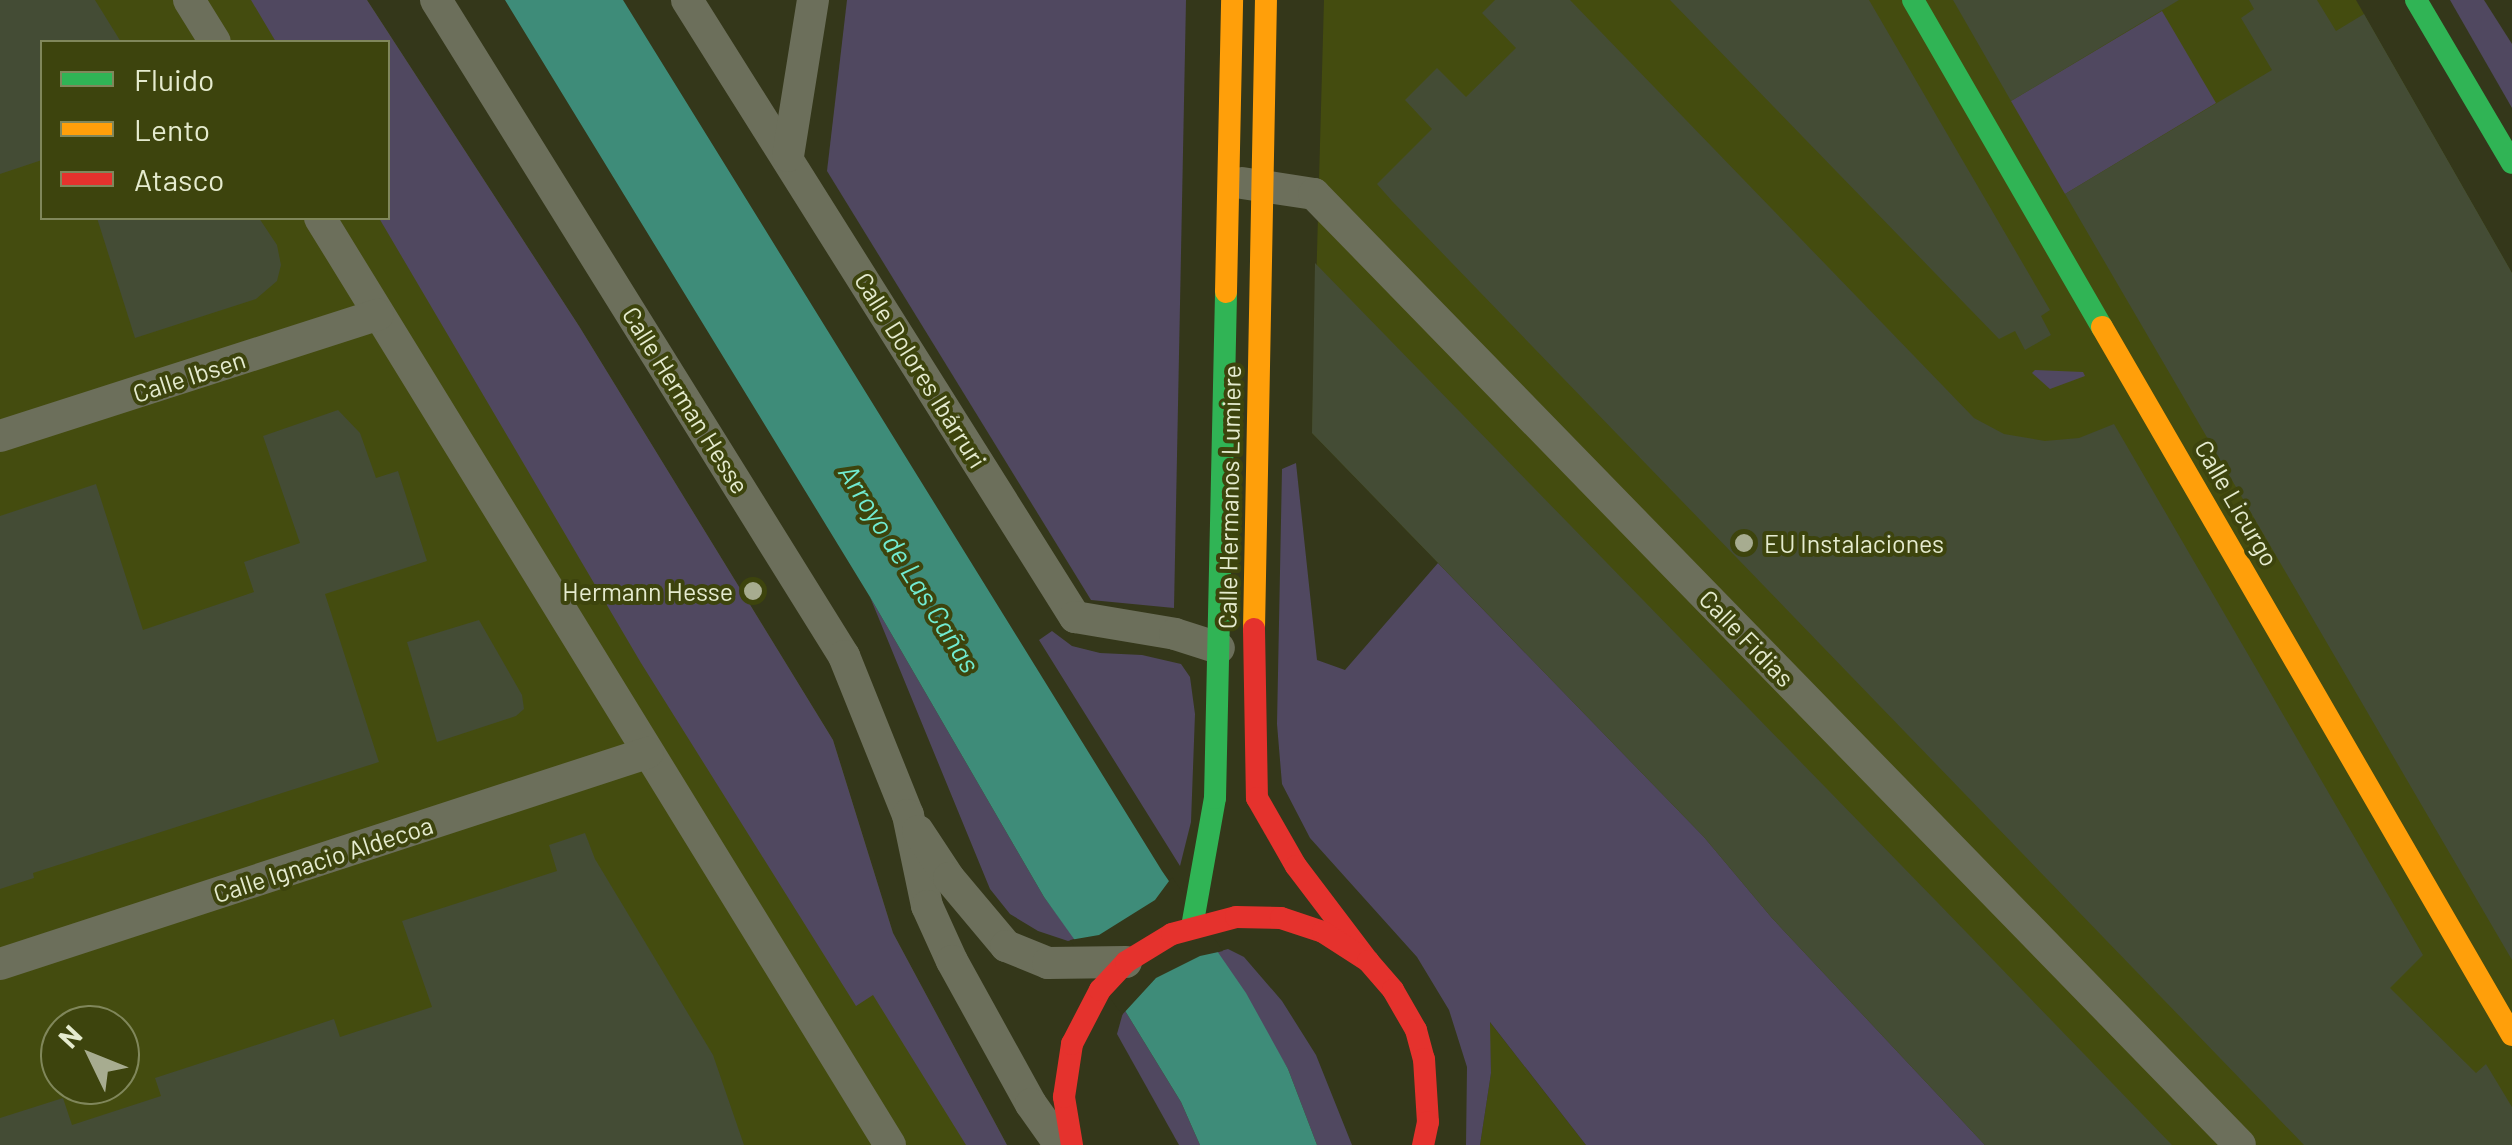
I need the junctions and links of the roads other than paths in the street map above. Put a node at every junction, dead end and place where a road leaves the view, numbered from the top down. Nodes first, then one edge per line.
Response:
1 (189, 0) edge
2 (436, 0) edge
3 (687, 0) edge
4 (812, 0) edge
5 (1232, 0) edge
6 (1266, 0) edge
7 (1913, 0) edge
8 (2416, 0) edge
9 (214, 40) edge
10 (788, 156) junction
11 (2512, 164) edge
12 (1229, 182) junction
13 (1264, 183) junction
14 (321, 220) edge
15 (378, 315) junction
16 (0, 436) edge
17 (1219, 648) junction
18 (647, 754) junction
19 (908, 815) junction
20 (1201, 924) junction
21 (1368, 961) junction
22 (1126, 962) joint
23 (0, 964) edge
24 (1091, 977) junction
25 (2512, 1035) edge
26 (890, 1145) edge
27 (1060, 1145) edge
28 (1072, 1145) edge
29 (1423, 1145) edge
30 (2240, 1145) edge

1 - 9 street
2 - 19 street, Calle Herman Hesse
3 - 10 street, Calle Dolores Ibárruri
4 - 10 street
5 - 12 main road, Calle Hermanos Lumiere
6 - 13 main road, Calle Hermanos Lumiere
7 - 25 main road, Calle Licurgo
8 - 11 main road
10 - 17 street, Calle Dolores Ibárruri
12 - 13 street, Calle Fidias
12 - 17 main road, Calle Hermanos Lumiere
13 - 21 main road, Calle Hermanos Lumiere
13 - 30 street, Calle Fidias
14 - 15 street
15 - 16 street, Calle Ibsen
15 - 18 street
17 - 20 main road, Calle Hermanos Lumiere
18 - 23 street, Calle Ignacio Aldecoa
18 - 26 street
19 - 24 street, Calle Herman Hesse
19 - 27 street, Calle Herman Hesse
20 - 21 main road
20 - 22 main road
21 - 29 main road, Calle Hermanos Lumiere
22 - 24 street, Calle Herman Hesse
24 - 28 main road

